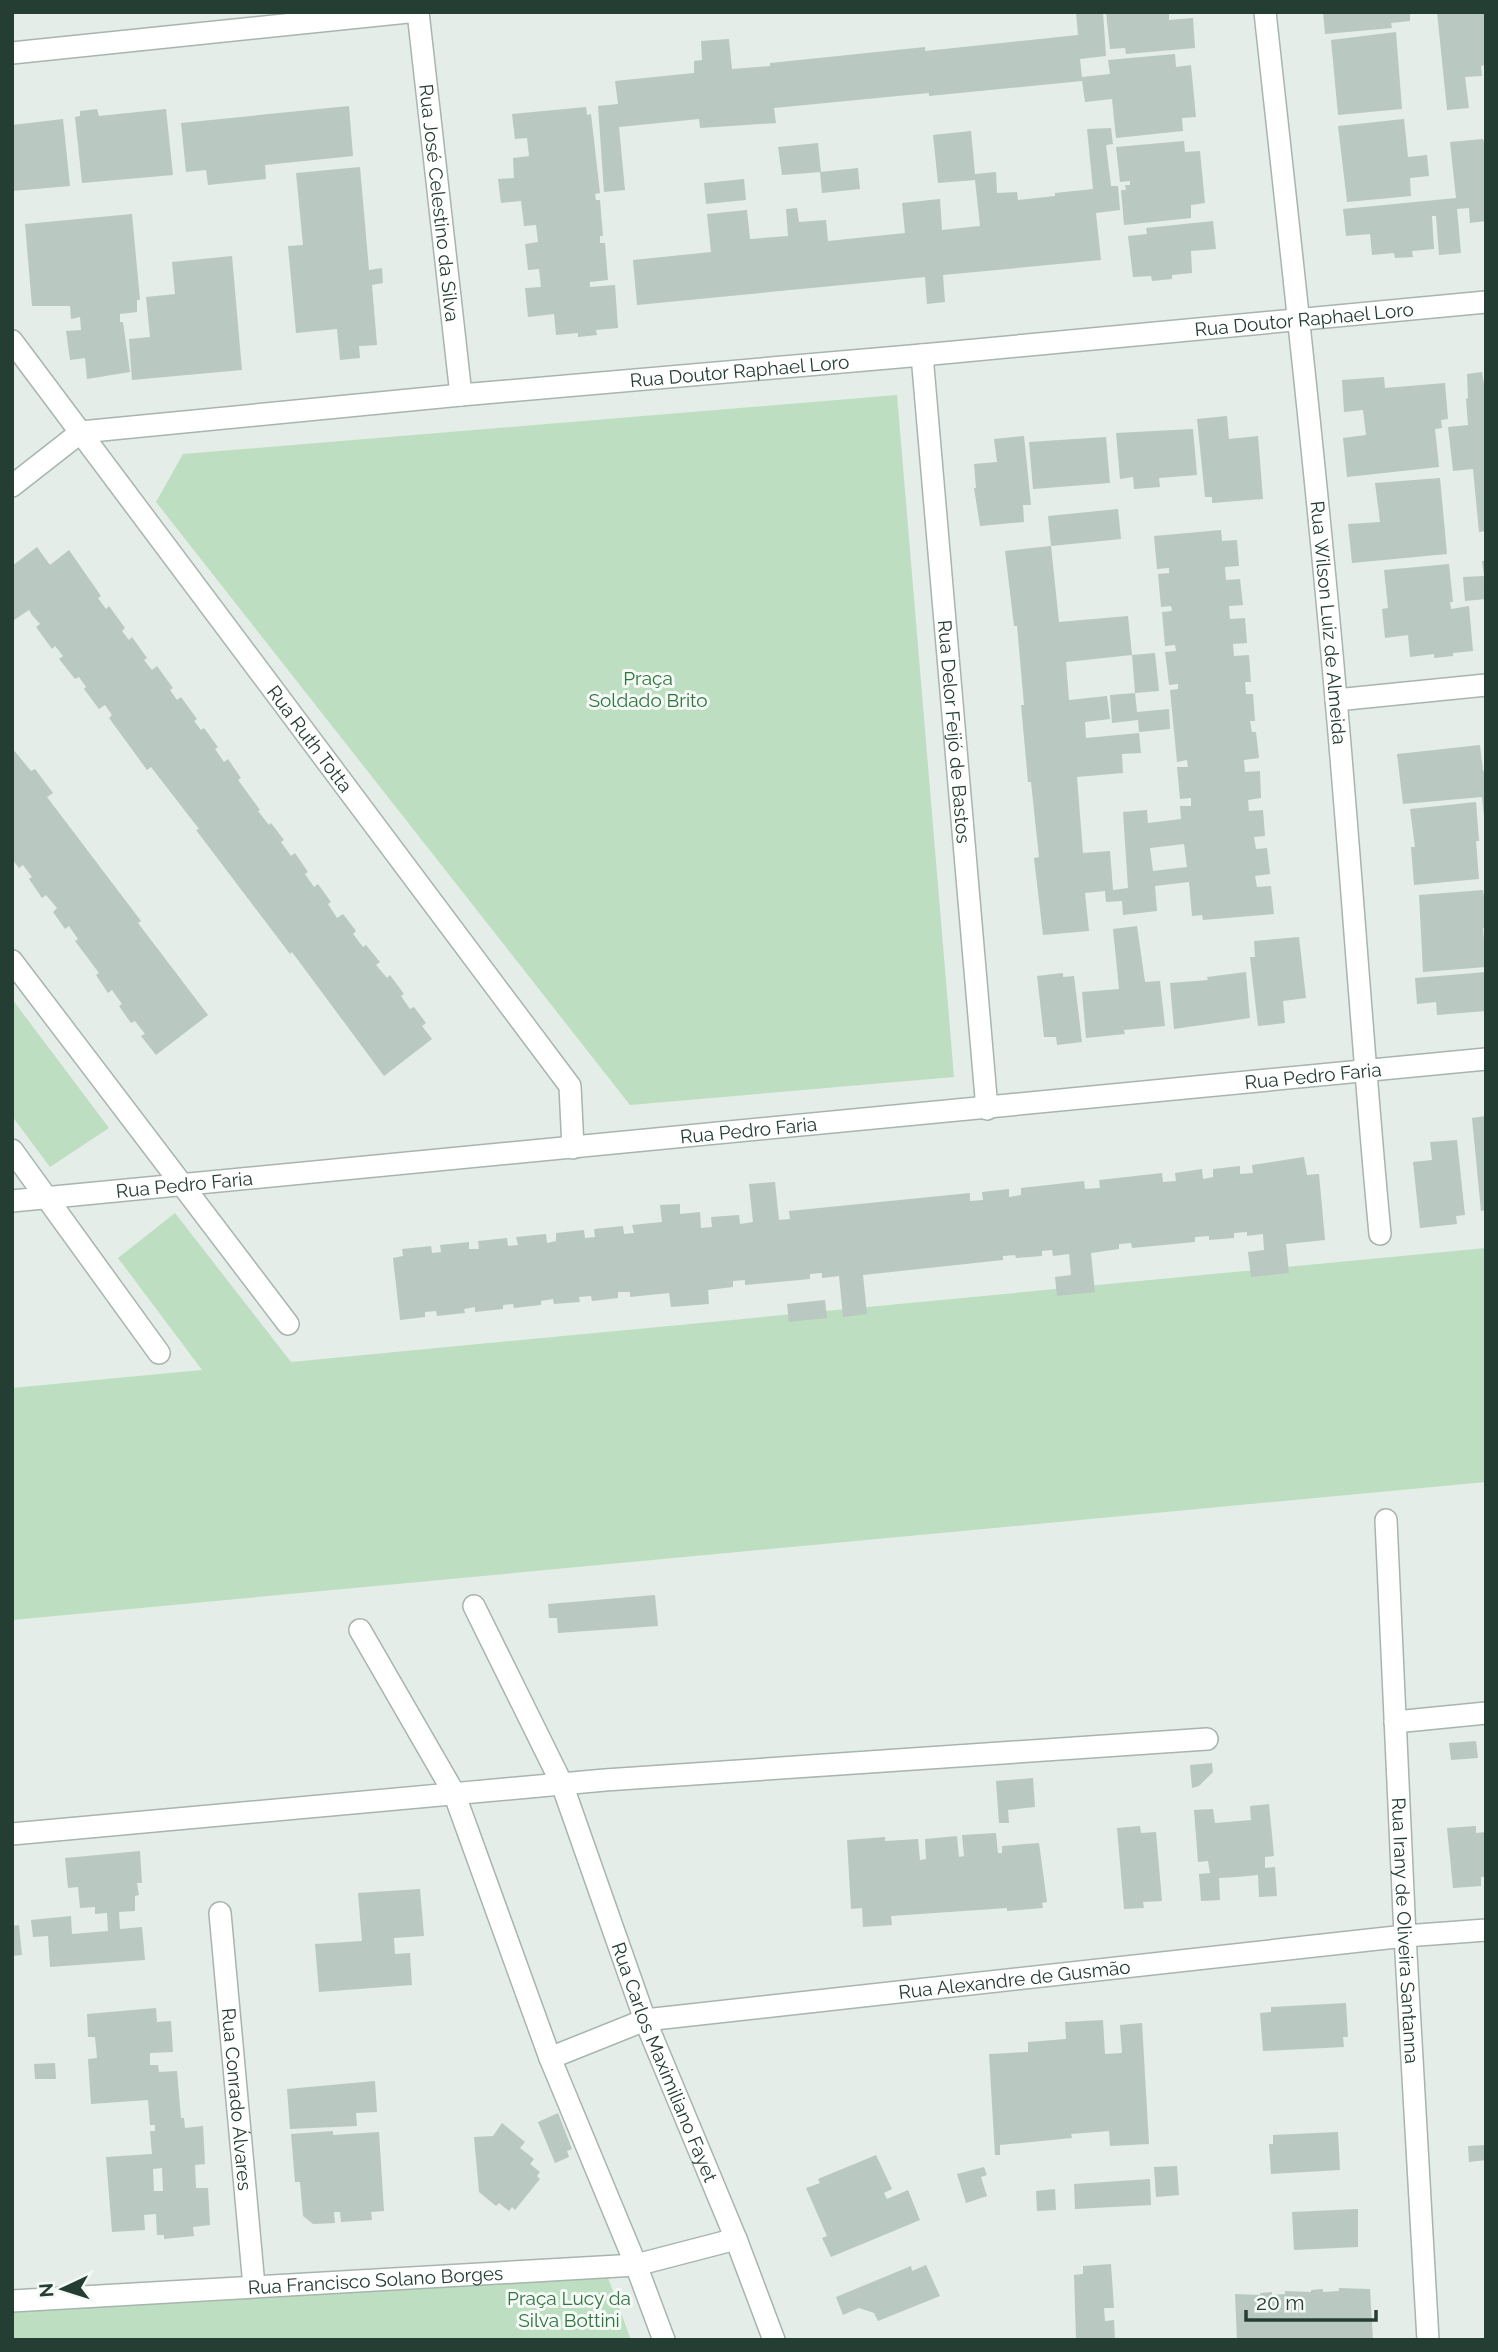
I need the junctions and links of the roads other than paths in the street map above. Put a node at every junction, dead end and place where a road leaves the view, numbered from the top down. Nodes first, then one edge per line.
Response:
1 (408, 12) edge
2 (418, 12) edge
3 (1265, 12) edge
4 (12, 52) edge
5 (1486, 302) edge
6 (1299, 321) junction
7 (12, 341) edge
8 (922, 355) junction
9 (461, 395) junction
10 (81, 432) junction
11 (12, 486) edge
12 (1486, 685) edge
13 (1336, 699) junction
14 (12, 961) edge
15 (1486, 1059) edge
16 (1364, 1071) junction
17 (987, 1109) junction
18 (573, 1148) junction
19 (12, 1150) edge
20 (181, 1185) junction
21 (47, 1197) junction
22 (12, 1201) edge
23 (1380, 1234) dead end
24 (288, 1324) dead end
25 (159, 1353) dead end
26 (1386, 1520) dead end
27 (474, 1606) dead end
28 (360, 1630) dead end
29 (1486, 1713) edge
30 (1395, 1722) junction
31 (1207, 1739) dead end
32 (562, 1784) junction
33 (454, 1793) junction
34 (12, 1834) edge
35 (220, 1913) dead end
36 (1486, 1930) edge
37 (1405, 1936) junction
38 (645, 2020) junction
39 (550, 2058) junction
40 (736, 2239) junction
41 (636, 2265) junction
42 (254, 2286) junction
43 (12, 2301) edge
44 (664, 2340) edge
45 (774, 2340) edge
46 (1428, 2340) edge

1 - 4 street
2 - 9 street, Rua José Celestino da Silva
3 - 6 street, Rua Wilson Luiz de Almeida
5 - 6 street, Rua Doutor Raphael Loro
6 - 8 street, Rua Doutor Raphael Loro
6 - 13 street, Rua Wilson Luiz de Almeida
7 - 10 street, Rua Ruth Totta
8 - 9 street, Rua Doutor Raphael Loro
8 - 17 street, Rua Delor Feijó de Bastos
9 - 10 street, Rua Doutor Raphael Loro
10 - 11 street
10 - 18 street, Rua Ruth Totta
12 - 13 street
13 - 16 street, Rua Wilson Luiz de Almeida
14 - 20 street
15 - 16 street, Rua Pedro Faria
16 - 17 street, Rua Pedro Faria
16 - 23 street, Rua Wilson Luiz de Almeida
17 - 18 street, Rua Pedro Faria
18 - 20 street, Rua Pedro Faria
19 - 21 street
20 - 21 street, Rua Pedro Faria
20 - 24 street
21 - 22 street, Rua Pedro Faria
21 - 25 street
26 - 30 street, Rua Irany de Oliveira Santanna
27 - 32 street, Rua Carlos Maximiliano Fayet
28 - 33 street
29 - 30 street
30 - 37 street, Rua Irany de Oliveira Santanna
31 - 32 street
32 - 33 street
32 - 38 street, Rua Carlos Maximiliano Fayet
33 - 34 street
33 - 39 street
35 - 42 street, Rua Conrado Álvares
36 - 37 street, Rua Alexandre de Gusmão
37 - 38 street, Rua Alexandre de Gusmão
37 - 46 street, Rua Irany de Oliveira Santanna
38 - 39 street, Rua Alexandre de Gusmão
38 - 40 street, Rua Carlos Maximiliano Fayet
39 - 41 street
40 - 41 street, Rua Francisco Solano Borges
40 - 45 street, Rua Carlos Maximiliano Fayet
41 - 42 street, Rua Francisco Solano Borges
41 - 44 street
42 - 43 street, Rua Francisco Solano Borges

